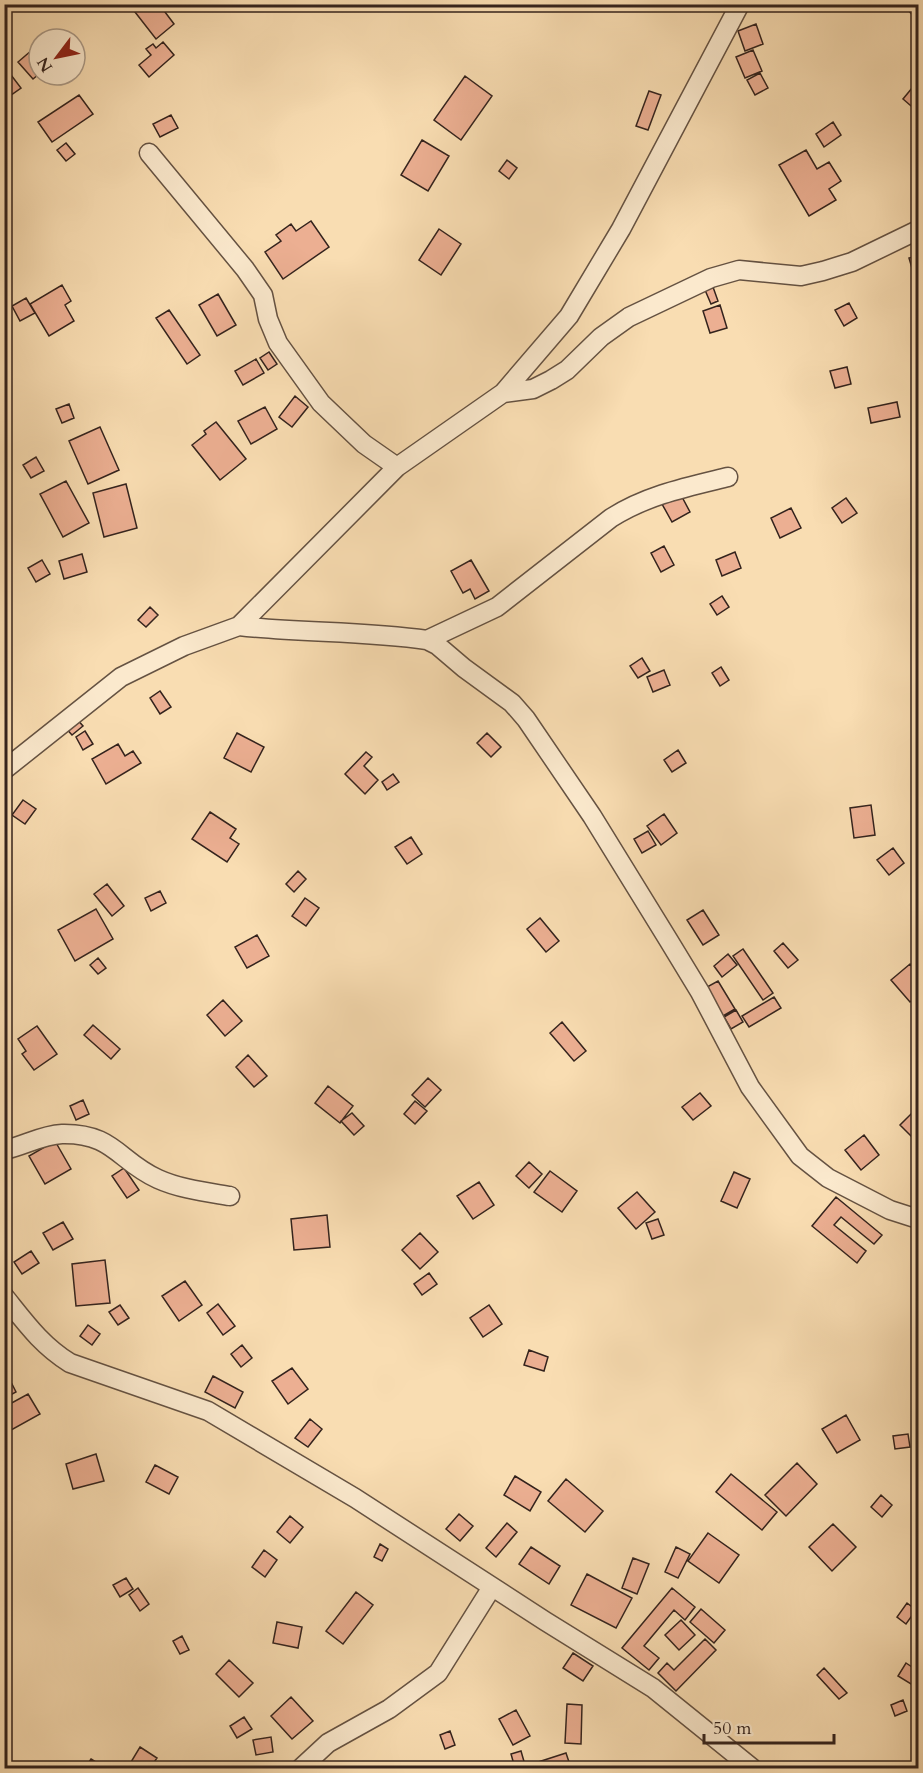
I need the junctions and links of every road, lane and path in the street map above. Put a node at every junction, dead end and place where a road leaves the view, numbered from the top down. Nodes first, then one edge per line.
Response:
1 (740, 4) edge
2 (149, 153) dead end
3 (918, 230) edge
4 (503, 393) junction
5 (397, 467) junction
6 (728, 477) dead end
7 (239, 626) junction
8 (427, 640) junction
9 (4, 770) edge
10 (4, 1150) edge
11 (230, 1196) dead end
12 (918, 1219) edge
13 (4, 1296) edge
14 (492, 1587) junction
15 (301, 1768) edge
16 (752, 1768) edge

1 - 4 street
2 - 5 street
3 - 4 street
4 - 5 street
5 - 7 street
6 - 8 street
7 - 8 street
7 - 9 street
8 - 12 street
10 - 11 street
13 - 14 street
14 - 15 street
14 - 16 street

